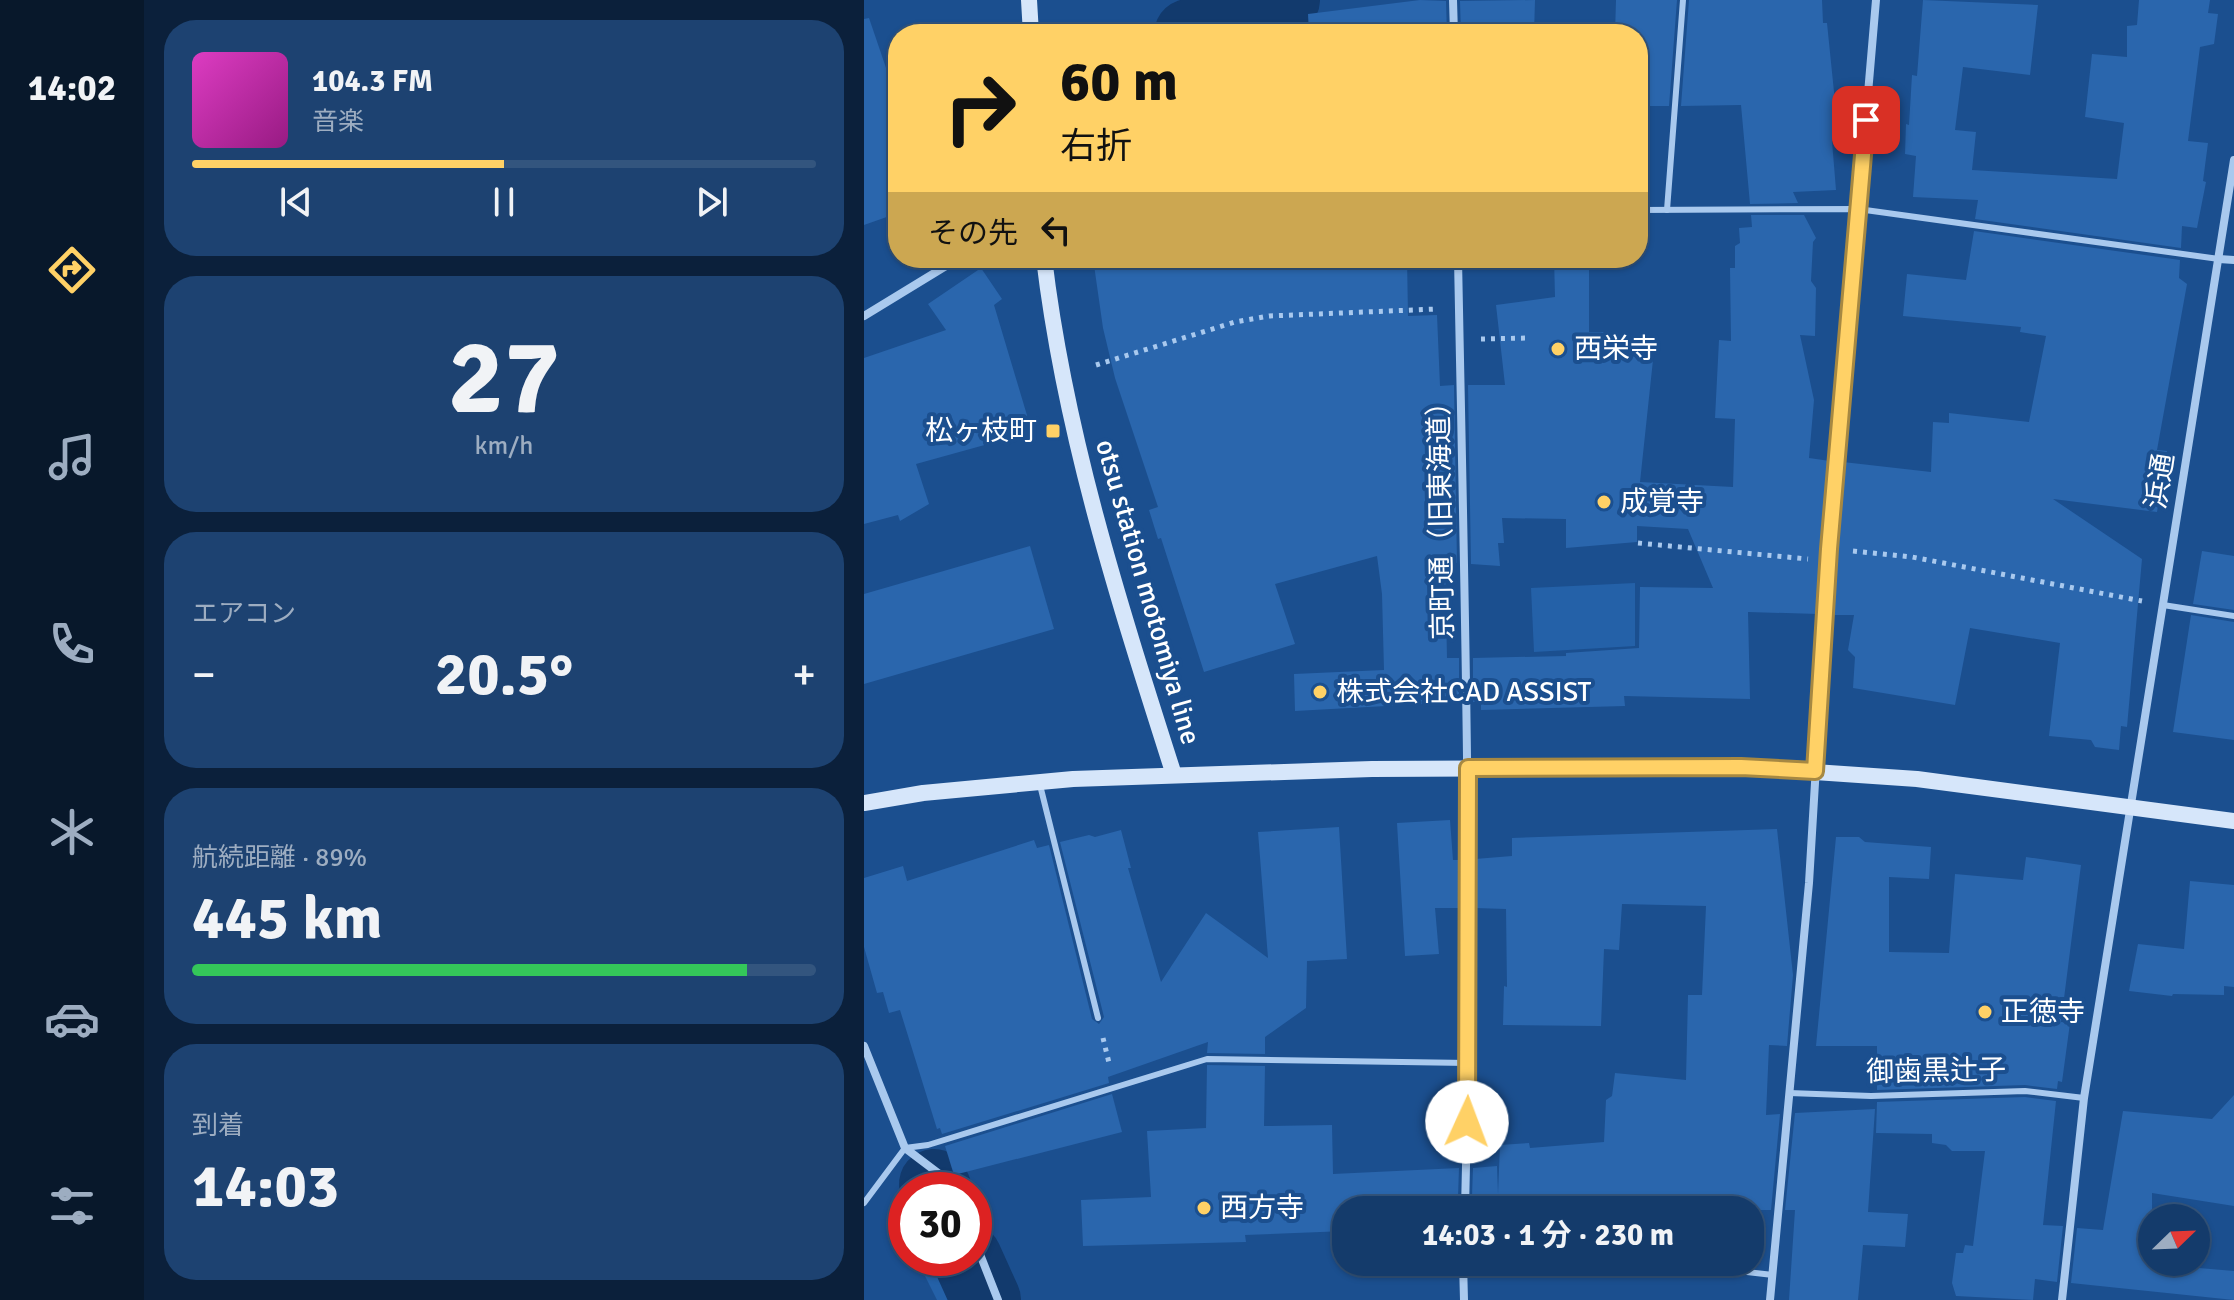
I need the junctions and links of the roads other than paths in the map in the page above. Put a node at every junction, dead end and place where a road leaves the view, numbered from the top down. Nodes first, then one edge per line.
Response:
1 (1029, 0) edge
2 (1453, 0) edge
3 (1683, 0) edge
4 (1876, 0) edge
5 (1030, 24) edge
6 (1454, 24) edge
7 (2234, 160) edge
8 (1858, 209) junction
9 (1648, 210) edge
10 (1667, 210) junction
11 (2219, 259) junction
12 (2234, 260) edge
13 (943, 268) edge
14 (1045, 268) edge
15 (1458, 268) edge
16 (864, 316) edge
17 (2163, 605) junction
18 (2234, 616) edge
19 (1468, 768) junction
20 (1815, 771) junction
21 (1174, 775) junction
22 (1039, 781) junction
23 (864, 803) edge
24 (2130, 809) junction
25 (2234, 821) edge
26 (1098, 1018) road end
27 (864, 1046) edge
28 (1469, 1063) junction
29 (1789, 1093) junction
30 (2084, 1098) junction
31 (905, 1148) junction
32 (937, 1172) edge
33 (1465, 1196) edge
34 (864, 1203) edge
35 (1764, 1274) edge
36 (1773, 1275) junction
37 (989, 1276) edge
38 (1463, 1276) edge
39 (998, 1300) edge
40 (1464, 1300) edge
41 (1770, 1300) edge
42 (2062, 1300) edge

1 - 5 street
2 - 6 street
3 - 10 lane
4 - 8 street
7 - 11 street, 浜通
8 - 10 lane
8 - 11 lane
8 - 20 street
9 - 10 lane
11 - 12 street
11 - 17 street, 浜通
13 - 16 street
14 - 21 street, otsu station motomiya line
15 - 19 street, 京町通（旧東海道）
17 - 18 lane
17 - 24 street, 浜通
19 - 20 street
19 - 21 street
19 - 28 street, 京町通（旧東海道）
20 - 24 street
20 - 29 street
21 - 22 street, otsu station motomiya line
22 - 23 street, otsu station motomiya line
22 - 26 lane
24 - 25 street
24 - 30 street, 浜通
27 - 31 street
28 - 31 lane
28 - 33 street, 京町通（旧東海道）
29 - 30 lane, 御歯黒辻子
29 - 36 street
30 - 42 street, 浜通
31 - 32 street
31 - 34 lane
35 - 36 lane
36 - 41 street
37 - 39 street
38 - 40 street

